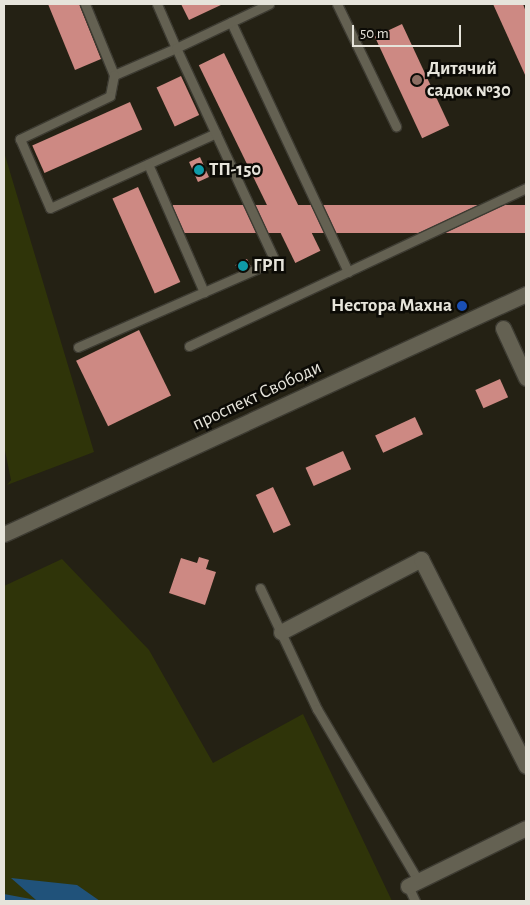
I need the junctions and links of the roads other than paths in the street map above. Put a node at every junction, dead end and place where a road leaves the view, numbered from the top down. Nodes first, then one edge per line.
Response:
1 (85, 4) edge
2 (157, 4) edge
3 (269, 4) edge
4 (337, 4) edge
5 (232, 22) junction
6 (176, 48) junction
7 (114, 75) junction
8 (396, 126) dead end
9 (216, 133) junction
10 (148, 164) junction
11 (526, 188) edge
12 (348, 272) junction
13 (204, 292) junction
14 (526, 294) edge
15 (503, 328) dead end
16 (188, 346) dead end
17 (78, 347) dead end
18 (526, 378) edge
19 (4, 534) edge
20 (260, 588) dead end
21 (281, 632) junction
22 (526, 766) edge
23 (526, 828) edge
24 (412, 882) junction
25 (416, 901) edge

1 - 7 lane
2 - 6 lane
3 - 5 lane
4 - 8 lane
5 - 6 lane
5 - 12 lane
6 - 7 lane
6 - 9 lane
7 - 10 lane
9 - 10 lane
9 - 13 lane
10 - 13 lane
11 - 12 lane
12 - 16 lane
13 - 17 lane
14 - 19 street, проспект Свободи
15 - 18 street
20 - 21 lane
21 - 22 street
21 - 24 lane
23 - 24 street
24 - 25 lane

